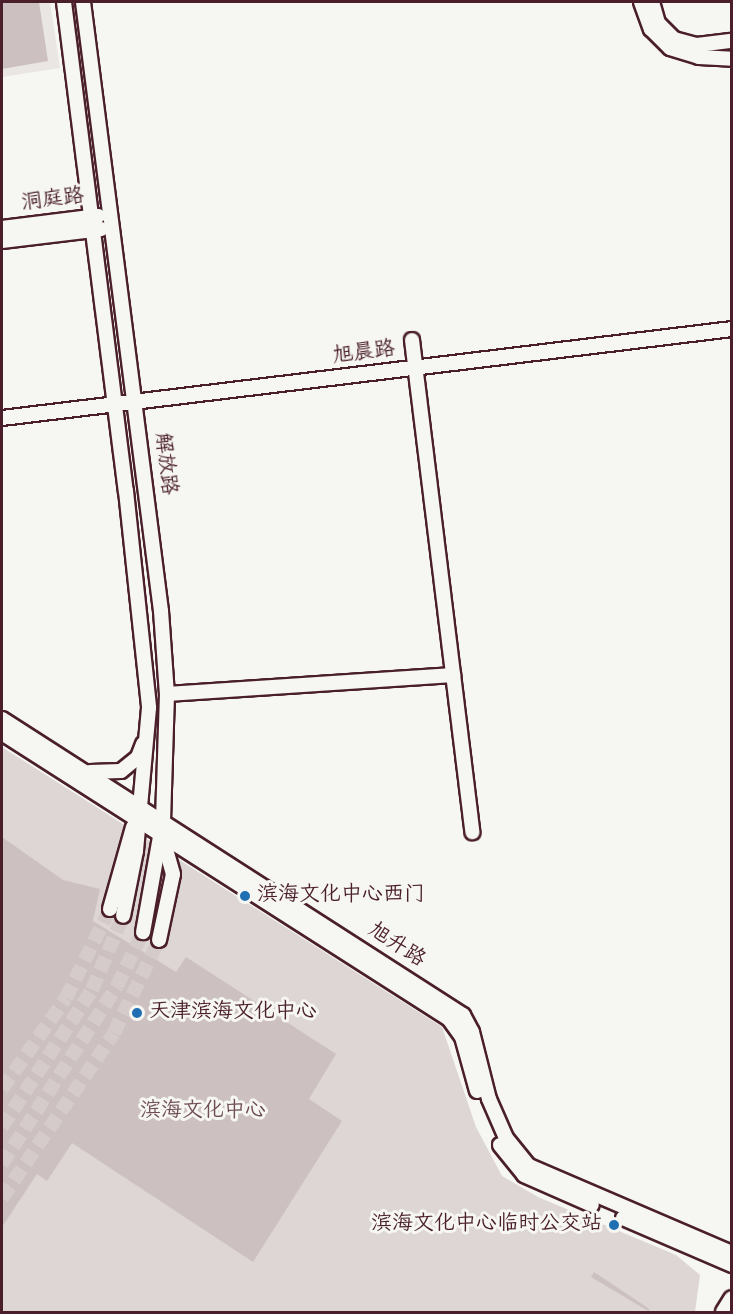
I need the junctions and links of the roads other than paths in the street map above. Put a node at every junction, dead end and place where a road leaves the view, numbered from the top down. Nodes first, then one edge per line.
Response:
1 (64, 2) edge
2 (83, 2) edge
3 (642, 2) edge
4 (652, 2) edge
5 (732, 41) edge
6 (732, 59) edge
7 (110, 221) junction
8 (92, 224) junction
9 (2, 228) edge
10 (2, 241) edge
11 (732, 329) edge
12 (412, 340) dead end
13 (415, 369) junction
14 (135, 403) junction
15 (115, 406) junction
16 (2, 418) edge
17 (453, 675) junction
18 (167, 694) junction
19 (2, 718) edge
20 (147, 730) junction
21 (2, 734) edge
22 (82, 770) junction
23 (141, 807) junction
24 (163, 820) junction
25 (139, 821) junction
26 (472, 832) dead end
27 (161, 834) junction
28 (110, 909) tunnel mouth
29 (123, 916) tunnel mouth
30 (143, 932) tunnel mouth
31 (159, 940) tunnel mouth
32 (602, 1204) junction
33 (732, 1253) edge
34 (732, 1265) edge
35 (732, 1299) edge
36 (724, 1312) edge

1 - 8 street, 解放路
2 - 7 street, 解放路
3 - 6 street
4 - 5 street
7 - 8 street, 洞庭路
7 - 14 street, 解放路
8 - 9 street, 洞庭路
8 - 10 street
8 - 15 street, 解放路
11 - 13 street, 旭晨路
12 - 13 street
13 - 14 street, 旭晨路
13 - 17 street
14 - 15 street, 旭晨路
14 - 18 street, 解放路
15 - 16 street, 旭晨路
15 - 20 street, 解放路
17 - 18 street
17 - 26 street
18 - 24 street, 解放路
19 - 22 street, 旭升路
20 - 22 street
20 - 23 street, 解放路
21 - 25 street, 旭升路
22 - 23 street, 旭升路
23 - 24 street, 旭升路
23 - 25 street, 解放路
24 - 27 street, 解放路
24 - 32 street, 旭升路
25 - 27 street, 旭升路
25 - 28 street
25 - 29 street, 解放路
27 - 30 street, 解放路
27 - 31 street
27 - 32 street, 旭升路
32 - 33 street
32 - 34 street
35 - 36 main road

